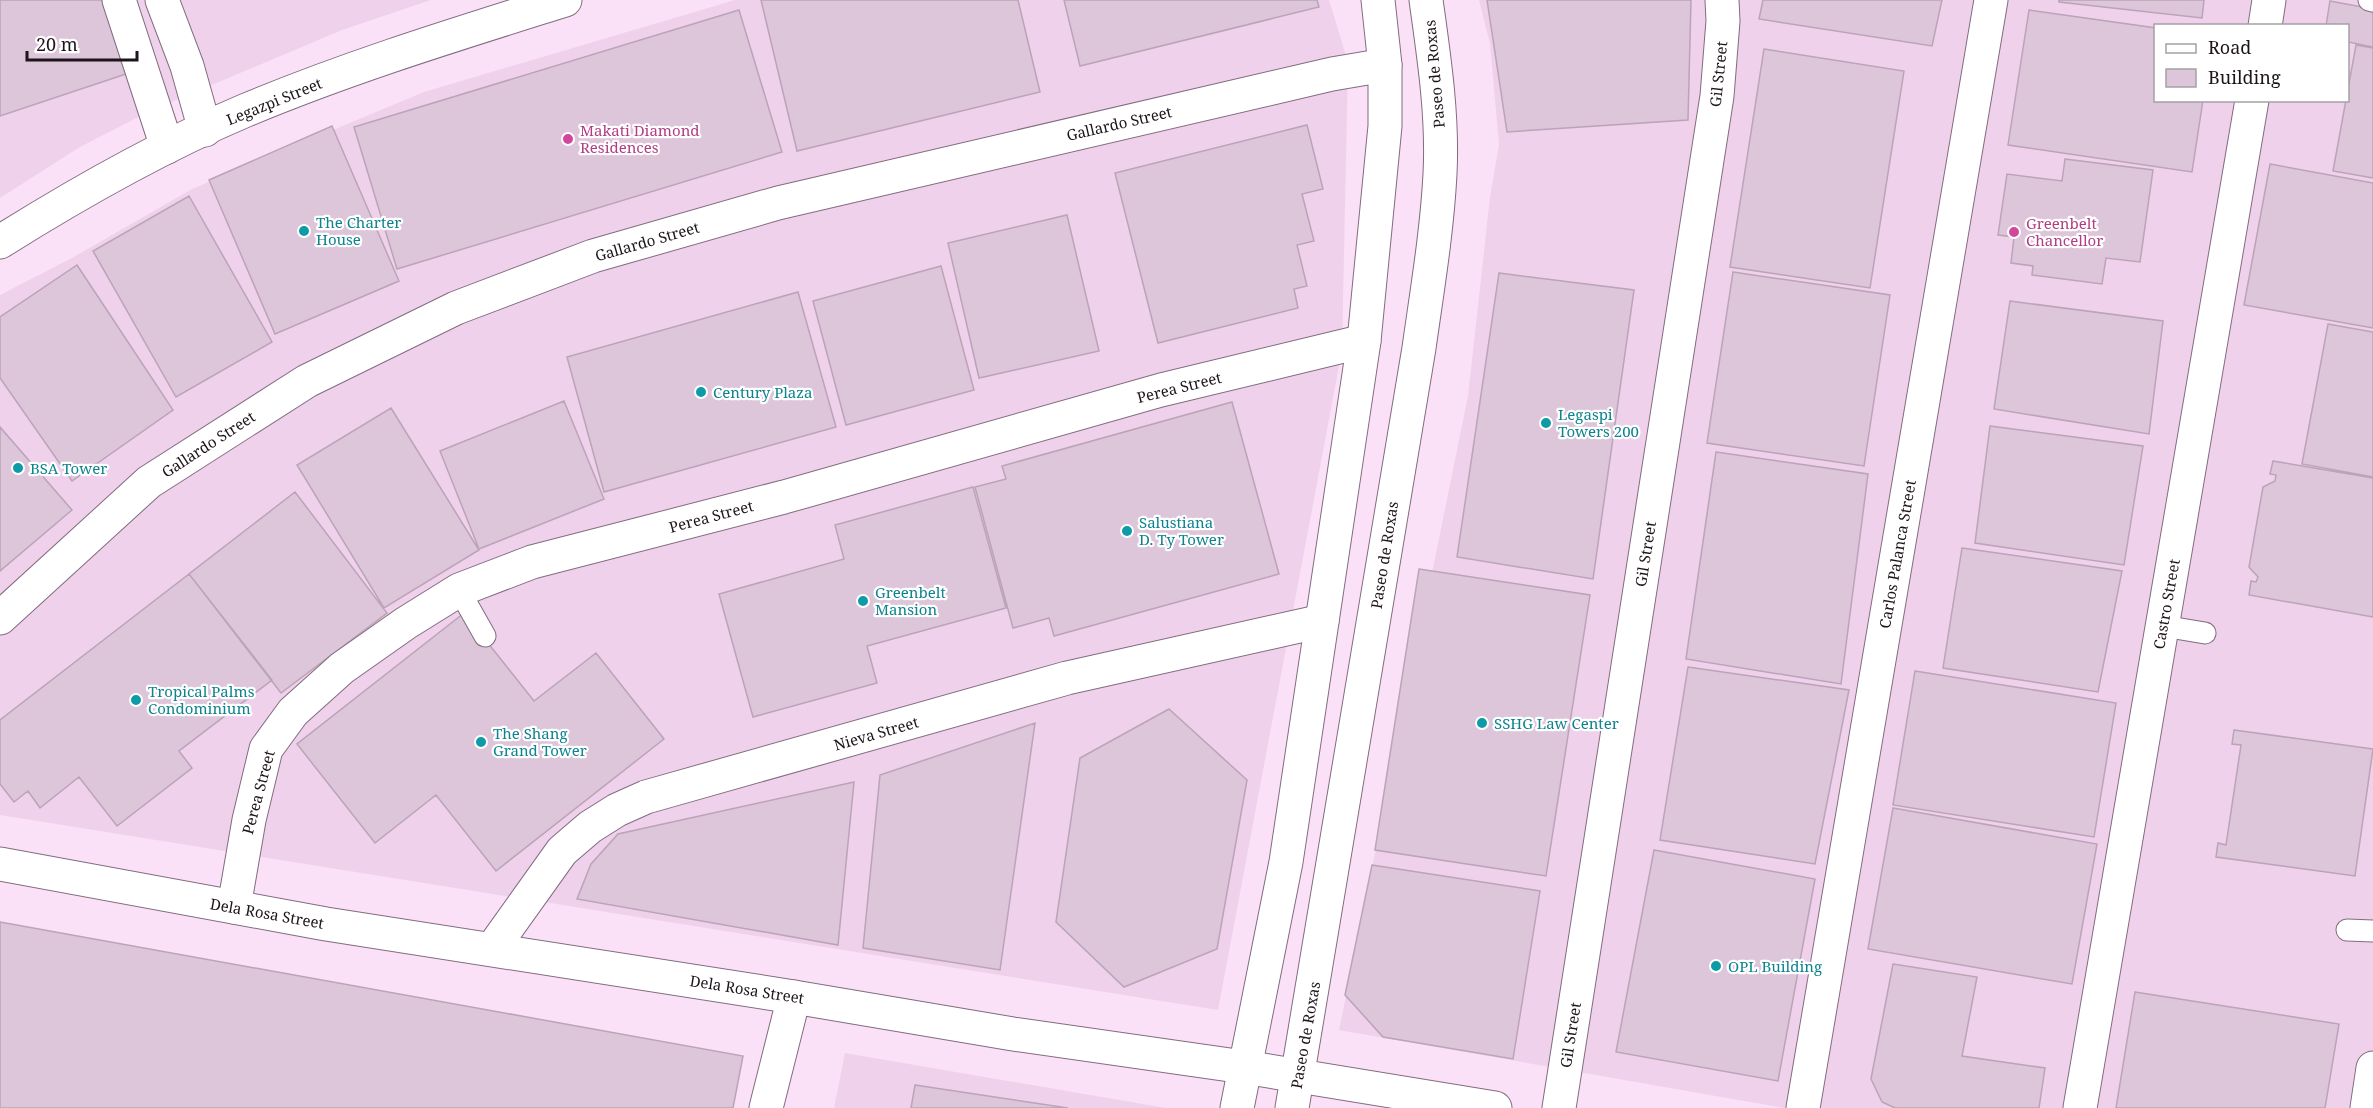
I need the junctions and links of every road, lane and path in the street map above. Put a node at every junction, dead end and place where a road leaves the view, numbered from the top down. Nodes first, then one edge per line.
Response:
1 (119, 0) edge
2 (162, 0) edge
3 (566, 0) edge
4 (1378, 0) edge
5 (1426, 0) edge
6 (1722, 0) edge
7 (1991, 0) edge
8 (2269, 0) edge
9 (2265, 24) edge
10 (1384, 65) junction
11 (2252, 102) edge
12 (205, 130) junction
13 (167, 147) junction
14 (0, 242) edge
15 (1364, 341) junction
16 (459, 590) junction
17 (0, 618) edge
18 (1322, 621) junction
19 (2163, 626) junction
20 (2205, 633) dead end
21 (485, 636) dead end
22 (0, 864) edge
23 (234, 907) junction
24 (2347, 930) dead end
25 (2373, 931) edge
26 (492, 949) junction
27 (794, 997) junction
28 (1244, 1067) junction
29 (2373, 1068) edge
30 (1295, 1092) edge
31 (766, 1108) edge
32 (1237, 1108) edge
33 (1495, 1108) edge
34 (1559, 1108) edge
35 (1803, 1108) edge
36 (2080, 1108) edge
37 (2367, 1108) edge

1 - 13 street
2 - 12 street
3 - 12 street, Legazpi Street
4 - 10 street
5 - 30 street, Paseo de Roxas
6 - 34 street, Gil Street
7 - 35 street, Carlos Palanca Street
8 - 9 street
10 - 15 street
10 - 17 street, Gallardo Street
11 - 19 street, Castro Street
12 - 13 street, Legazpi Street
13 - 14 street, Legazpi Street
15 - 16 street, Perea Street
15 - 18 street
16 - 21 lane
16 - 23 street, Perea Street
18 - 26 street, Nieva Street
18 - 28 street
19 - 20 lane
19 - 36 street, Castro Street
22 - 23 street, Dela Rosa Street
23 - 26 street, Dela Rosa Street
24 - 25 lane
26 - 27 street, Dela Rosa Street
27 - 28 street, Dela Rosa Street
27 - 31 street
28 - 30 street, Dela Rosa Street
28 - 32 street
29 - 37 street
30 - 33 street, Dela Rosa Street

